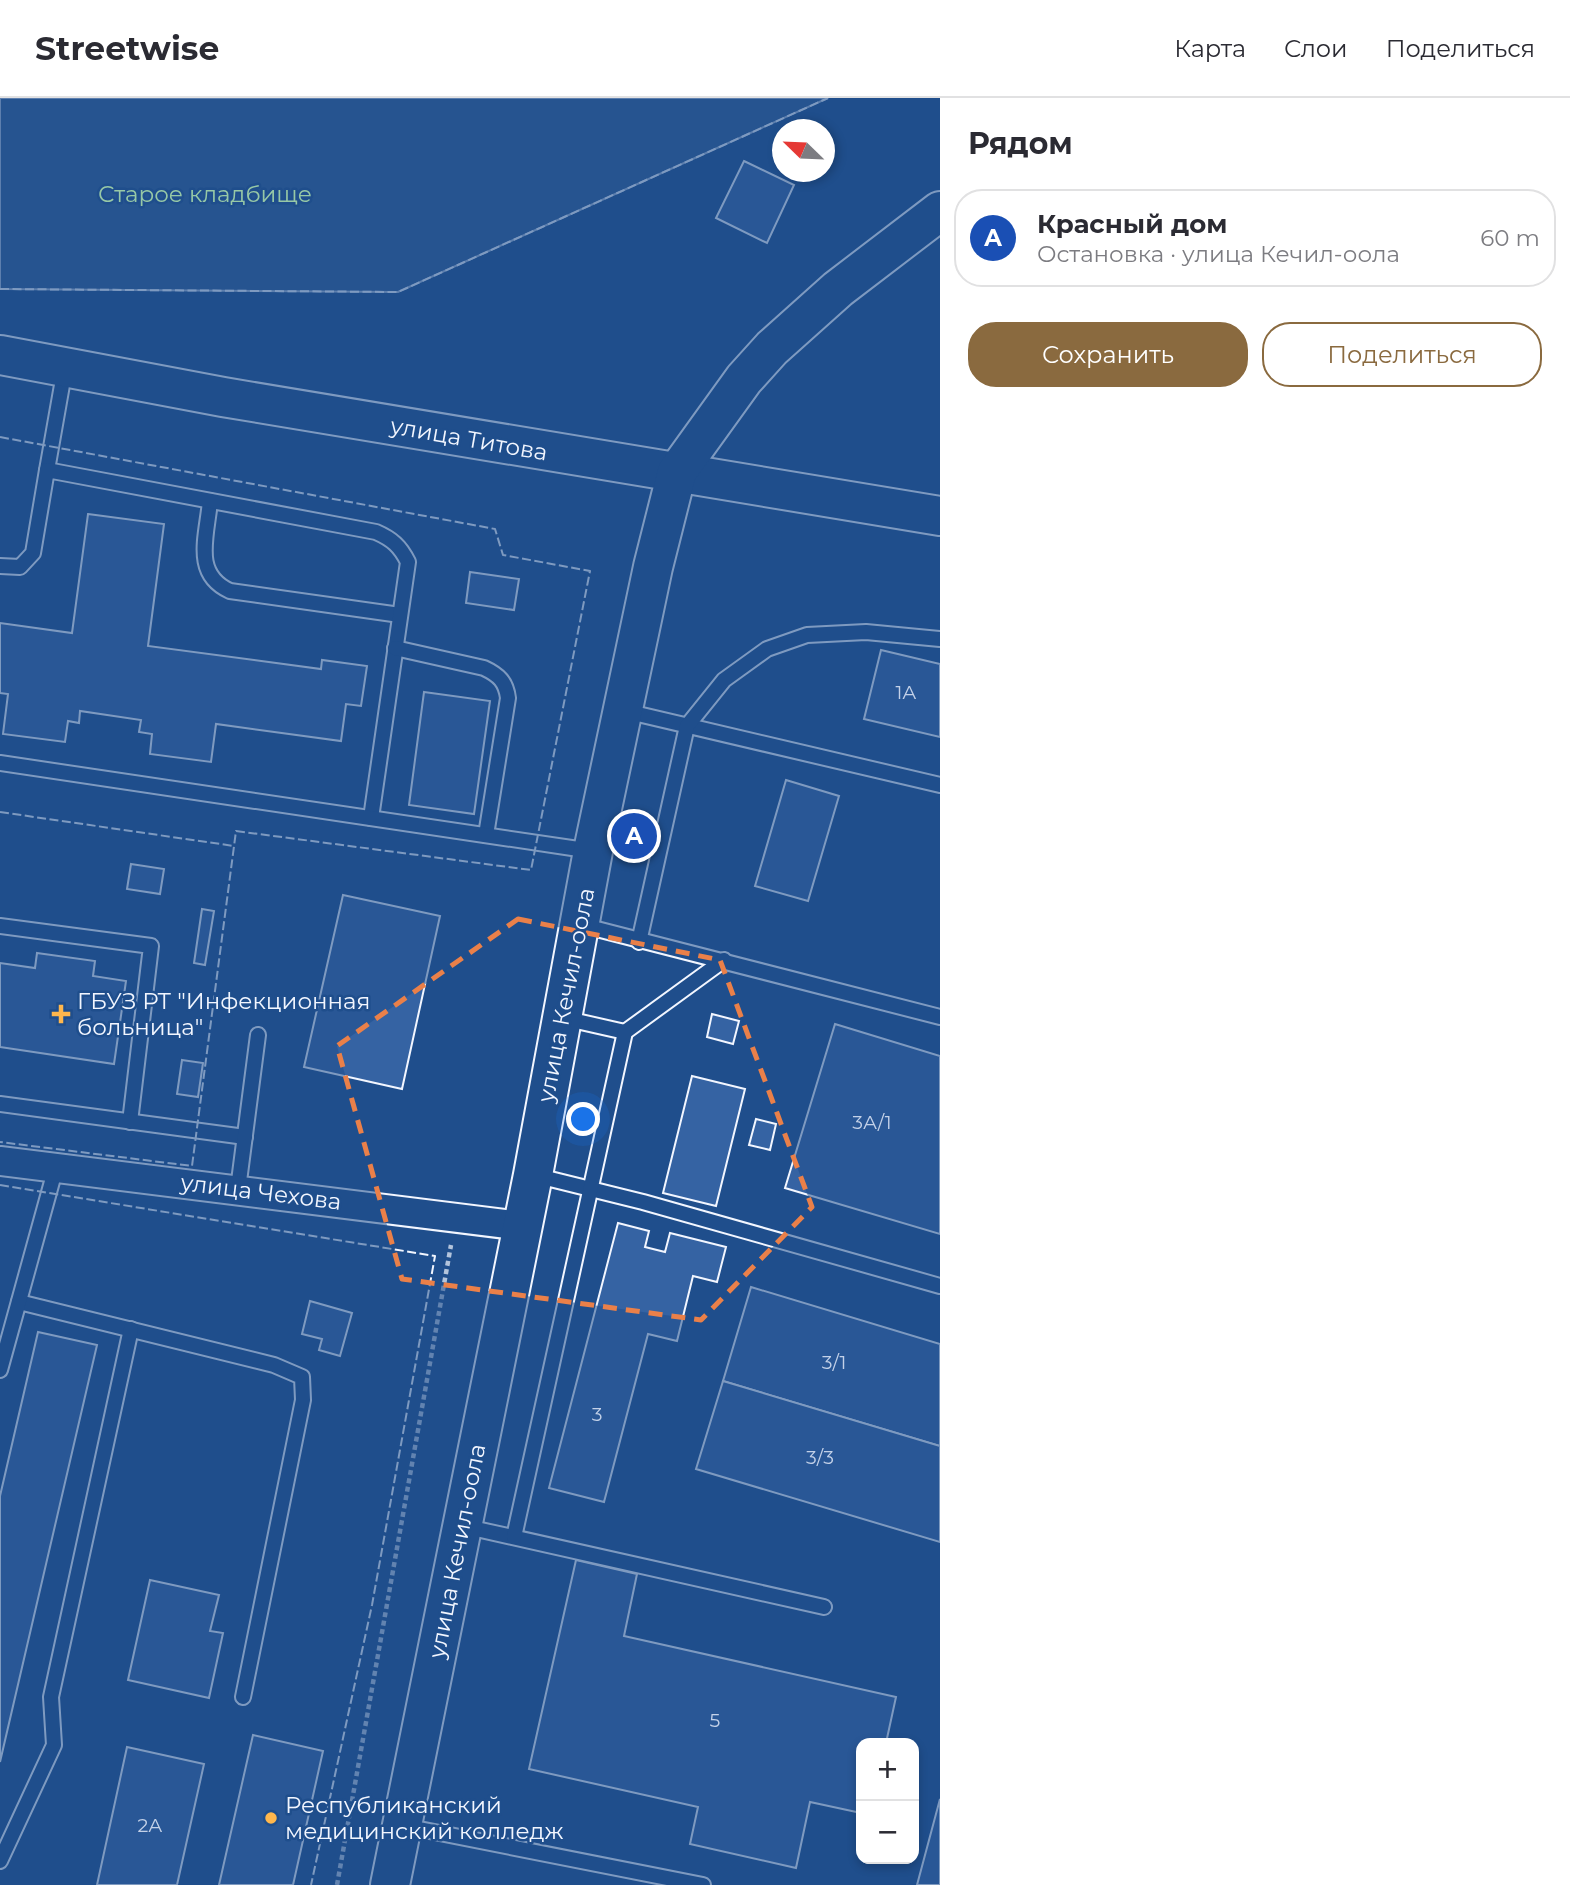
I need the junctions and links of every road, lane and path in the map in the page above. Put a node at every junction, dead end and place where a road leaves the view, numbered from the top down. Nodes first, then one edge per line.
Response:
1 (940, 211) edge
2 (0, 355) edge
3 (65, 368) junction
4 (47, 470) junction
5 (677, 472) junction
6 (211, 501) junction
7 (940, 516) edge
8 (0, 566) edge
9 (400, 615) junction
10 (940, 639) edge
11 (395, 648) junction
12 (623, 711) junction
13 (687, 726) junction
14 (0, 763) edge
15 (940, 785) edge
16 (371, 818) junction
17 (486, 835) junction
18 (593, 851) junction
19 (579, 925) junction
20 (0, 926) edge
21 (639, 942) junction
22 (724, 960) junction
23 (940, 1017) edge
24 (562, 1018) junction
25 (625, 1032) junction
26 (258, 1035) dead end
27 (0, 1104) edge
28 (130, 1122) junction
29 (245, 1137) junction
30 (0, 1161) edge
31 (56, 1167) junction
32 (533, 1175) junction
33 (238, 1189) junction
34 (590, 1189) junction
35 (456, 1217) junction
36 (522, 1226) junction
37 (940, 1286) edge
38 (19, 1302) junction
39 (131, 1329) junction
40 (0, 1370) edge
41 (462, 1525) junction
42 (514, 1537) junction
43 (824, 1607) dead end
44 (243, 1697) dead end
45 (403, 1825) junction
46 (0, 1861) edge
47 (337, 1885) edge
48 (390, 1885) edge
49 (703, 1885) edge

1 - 5 street, улица Кечил-оола
2 - 3 street, улица Титова
3 - 4 lane
3 - 5 street, улица Титова
4 - 6 lane
4 - 8 lane
5 - 7 street, улица Титова
5 - 12 street, улица Кечил-оола
6 - 9 lane
6 - 9 lane
9 - 11 lane
10 - 13 lane
11 - 16 lane
11 - 17 lane
12 - 13 lane
12 - 18 street, улица Кечил-оола
13 - 15 lane
13 - 21 lane
14 - 16 lane
16 - 17 lane
17 - 18 lane
18 - 19 street, улица Кечил-оола
19 - 21 lane
19 - 24 street, улица Кечил-оола
20 - 28 lane
21 - 22 lane
22 - 23 lane
22 - 25 lane
24 - 25 lane
24 - 32 street, улица Кечил-оола
25 - 34 lane
26 - 29 lane
27 - 28 lane
28 - 29 lane
29 - 33 lane
30 - 31 street, улица Чехова
31 - 33 street, улица Чехова
31 - 38 lane
32 - 34 lane
32 - 36 street, улица Кечил-оола
33 - 35 street, улица Чехова
34 - 37 lane
34 - 42 lane
35 - 36 street, улица Чехова
35 - 47 path
36 - 41 street, улица Кечил-оола
38 - 39 lane
38 - 40 lane
39 - 44 lane
39 - 46 lane
41 - 42 lane
41 - 45 street, улица Кечил-оола
42 - 43 lane
45 - 48 street, улица Кечил-оола
45 - 49 lane

